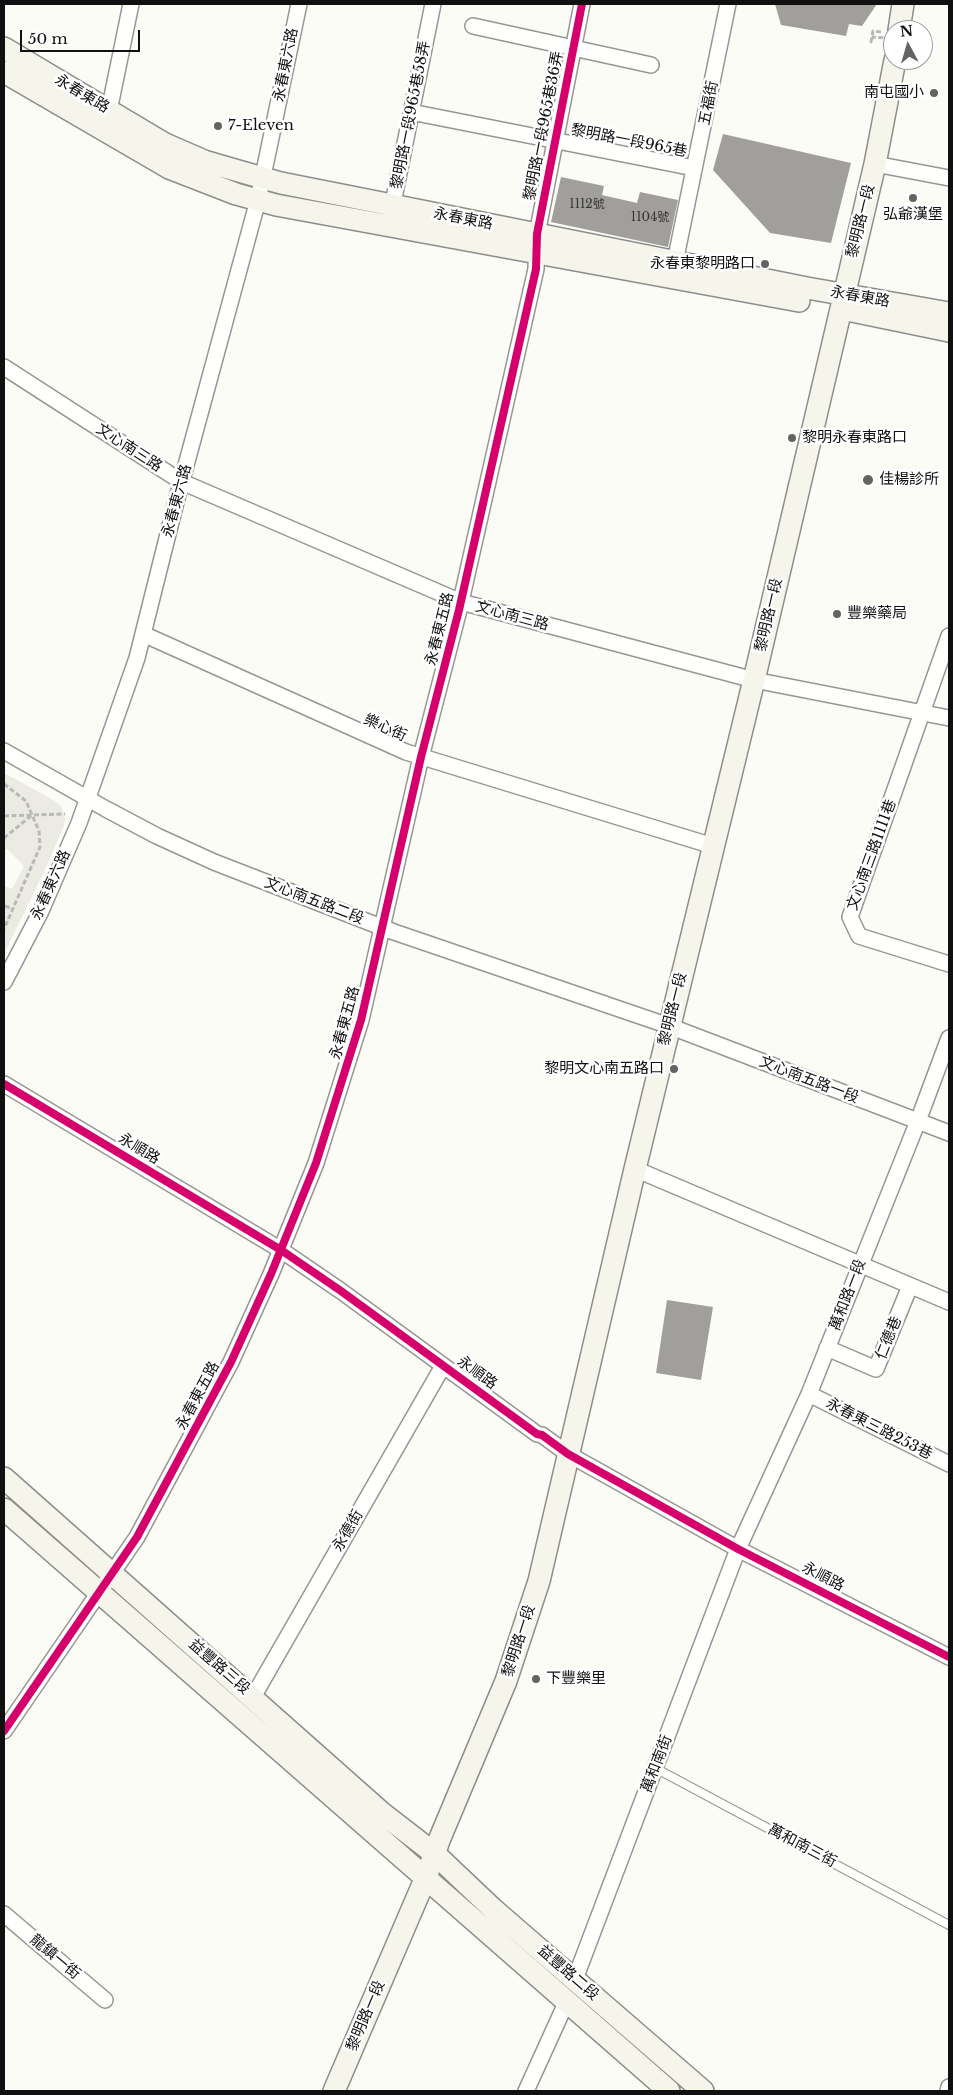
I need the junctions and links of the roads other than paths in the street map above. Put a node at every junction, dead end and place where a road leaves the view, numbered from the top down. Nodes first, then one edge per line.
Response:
1 (131, 4) edge
2 (298, 4) edge
3 (433, 4) edge
4 (582, 4) edge
5 (728, 4) edge
6 (904, 4) edge
7 (902, 20) edge
8 (473, 26) dead end
9 (4, 48) edge
10 (574, 48) junction
11 (651, 65) dead end
12 (893, 70) edge
13 (4, 72) edge
14 (109, 111) junction
15 (411, 112) junction
16 (556, 141) junction
17 (875, 164) junction
18 (694, 168) junction
19 (263, 178) junction
20 (949, 178) edge
21 (258, 200) junction
22 (391, 216) junction
23 (536, 244) junction
24 (675, 262) junction
25 (842, 301) junction
26 (949, 313) edge
27 (949, 330) edge
28 (4, 367) edge
29 (182, 482) junction
30 (461, 602) junction
31 (143, 634) junction
32 (949, 636) edge
33 (754, 680) junction
34 (921, 713) junction
35 (949, 718) edge
36 (4, 750) edge
37 (421, 757) junction
38 (88, 799) junction
39 (713, 846) junction
40 (382, 927) junction
41 (949, 964) edge
42 (4, 982) edge
43 (669, 1026) junction
44 (949, 1038) edge
45 (4, 1084) edge
46 (918, 1122) junction
47 (949, 1133) edge
48 (635, 1169) junction
49 (281, 1250) junction
50 (859, 1264) junction
51 (910, 1286) junction
52 (949, 1302) edge
53 (827, 1348) junction
54 (443, 1366) junction
55 (809, 1394) junction
56 (568, 1454) junction
57 (949, 1464) edge
58 (4, 1478) edge
59 (4, 1509) edge
60 (738, 1549) junction
61 (112, 1573) junction
62 (98, 1592) junction
63 (949, 1657) edge
64 (253, 1697) junction
65 (4, 1731) edge
66 (655, 1768) junction
67 (435, 1854) junction
68 (426, 1877) junction
69 (4, 1914) edge
70 (949, 1925) edge
71 (575, 1979) junction
72 (105, 2000) dead end
73 (566, 2002) junction
74 (949, 2087) edge
75 (334, 2091) edge
76 (526, 2091) edge
77 (669, 2091) edge
78 (703, 2091) edge
79 (948, 2091) edge

1 - 14 street
2 - 19 street, 永春東六路
3 - 15 street, 黎明路一段965巷58弄
4 - 10 street, 黎明路一段965巷36弄
5 - 18 street, 五福街
6 - 7 street
8 - 10 street, 黎明路一段965巷36弄
9 - 14 street, 永春東路
10 - 11 street, 黎明路一段965巷36弄
10 - 16 street, 黎明路一段965巷36弄
12 - 17 street, 黎明路一段
13 - 21 street, 永春東路
14 - 19 street, 永春東路
15 - 16 street, 黎明路一段965巷
15 - 22 street, 黎明路一段965巷58弄
16 - 18 street, 黎明路一段965巷
16 - 23 street, 黎明路一段965巷36弄
17 - 20 street
17 - 25 street, 黎明路一段
18 - 24 street, 五福街
19 - 21 street, 永春東六路
19 - 22 street, 永春東路
21 - 22 street, 永春東路
21 - 29 street, 永春東六路
22 - 23 street, 永春東路
23 - 24 street, 永春東路
23 - 25 street, 永春東路
23 - 30 street, 永春東五路
24 - 25 street, 永春東路
25 - 26 street, 永春東路
25 - 27 street, 永春東路
25 - 33 street, 黎明路一段
28 - 29 street, 文心南三路
29 - 30 street, 文心南三路
29 - 31 street, 永春東六路
30 - 33 street, 文心南三路
30 - 37 street, 永春東五路
31 - 37 street, 樂心街
31 - 38 street, 永春東六路
32 - 34 street, 文心南三路1111巷
33 - 34 street, 文心南三路
33 - 39 street, 黎明路一段
34 - 35 street, 文心南三路
34 - 41 street, 文心南三路1111巷
36 - 38 street, 文心南五路二段
37 - 39 street, 樂心街
37 - 40 street, 永春東五路
38 - 40 street, 文心南五路二段
38 - 42 street, 永春東六路
39 - 43 street, 黎明路一段
40 - 43 street, 文心南五路二段
40 - 49 street, 永春東五路
43 - 46 street, 文心南五路一段
43 - 48 street, 黎明路一段
44 - 46 street, 萬和路一段
45 - 49 street, 永順路
46 - 47 street, 文心南五路一段
46 - 50 street, 萬和路一段
48 - 50 street
48 - 56 street, 黎明路一段
49 - 54 street, 永順路
49 - 61 street, 永春東五路
50 - 51 street
50 - 53 street, 萬和路一段
51 - 52 street
51 - 53 street, 仁德巷
53 - 55 street, 萬和路一段
54 - 56 street, 永順路
54 - 64 street, 永德街
55 - 57 street, 永春東三路253巷
55 - 60 street, 萬和路一段
56 - 60 street, 永順路
56 - 67 street, 黎明路一段
58 - 61 street, 益豐路三段
59 - 62 street, 益豐路三段
60 - 63 street, 永順路
60 - 66 street, 萬和南街
61 - 62 street, 永春東五路
61 - 64 street, 益豐路三段
62 - 65 street, 永春東五路
62 - 68 street, 益豐路三段
64 - 67 street, 益豐路三段
66 - 70 lane, 萬和南三街
66 - 71 street, 萬和南街
67 - 68 street, 黎明路一段
67 - 71 street, 益豐路二段
68 - 73 street, 益豐路二段
68 - 75 street, 黎明路一段
69 - 72 street, 龍鎮一街
71 - 78 street, 益豐路二段
73 - 76 street
73 - 77 street, 益豐路二段
74 - 79 street

